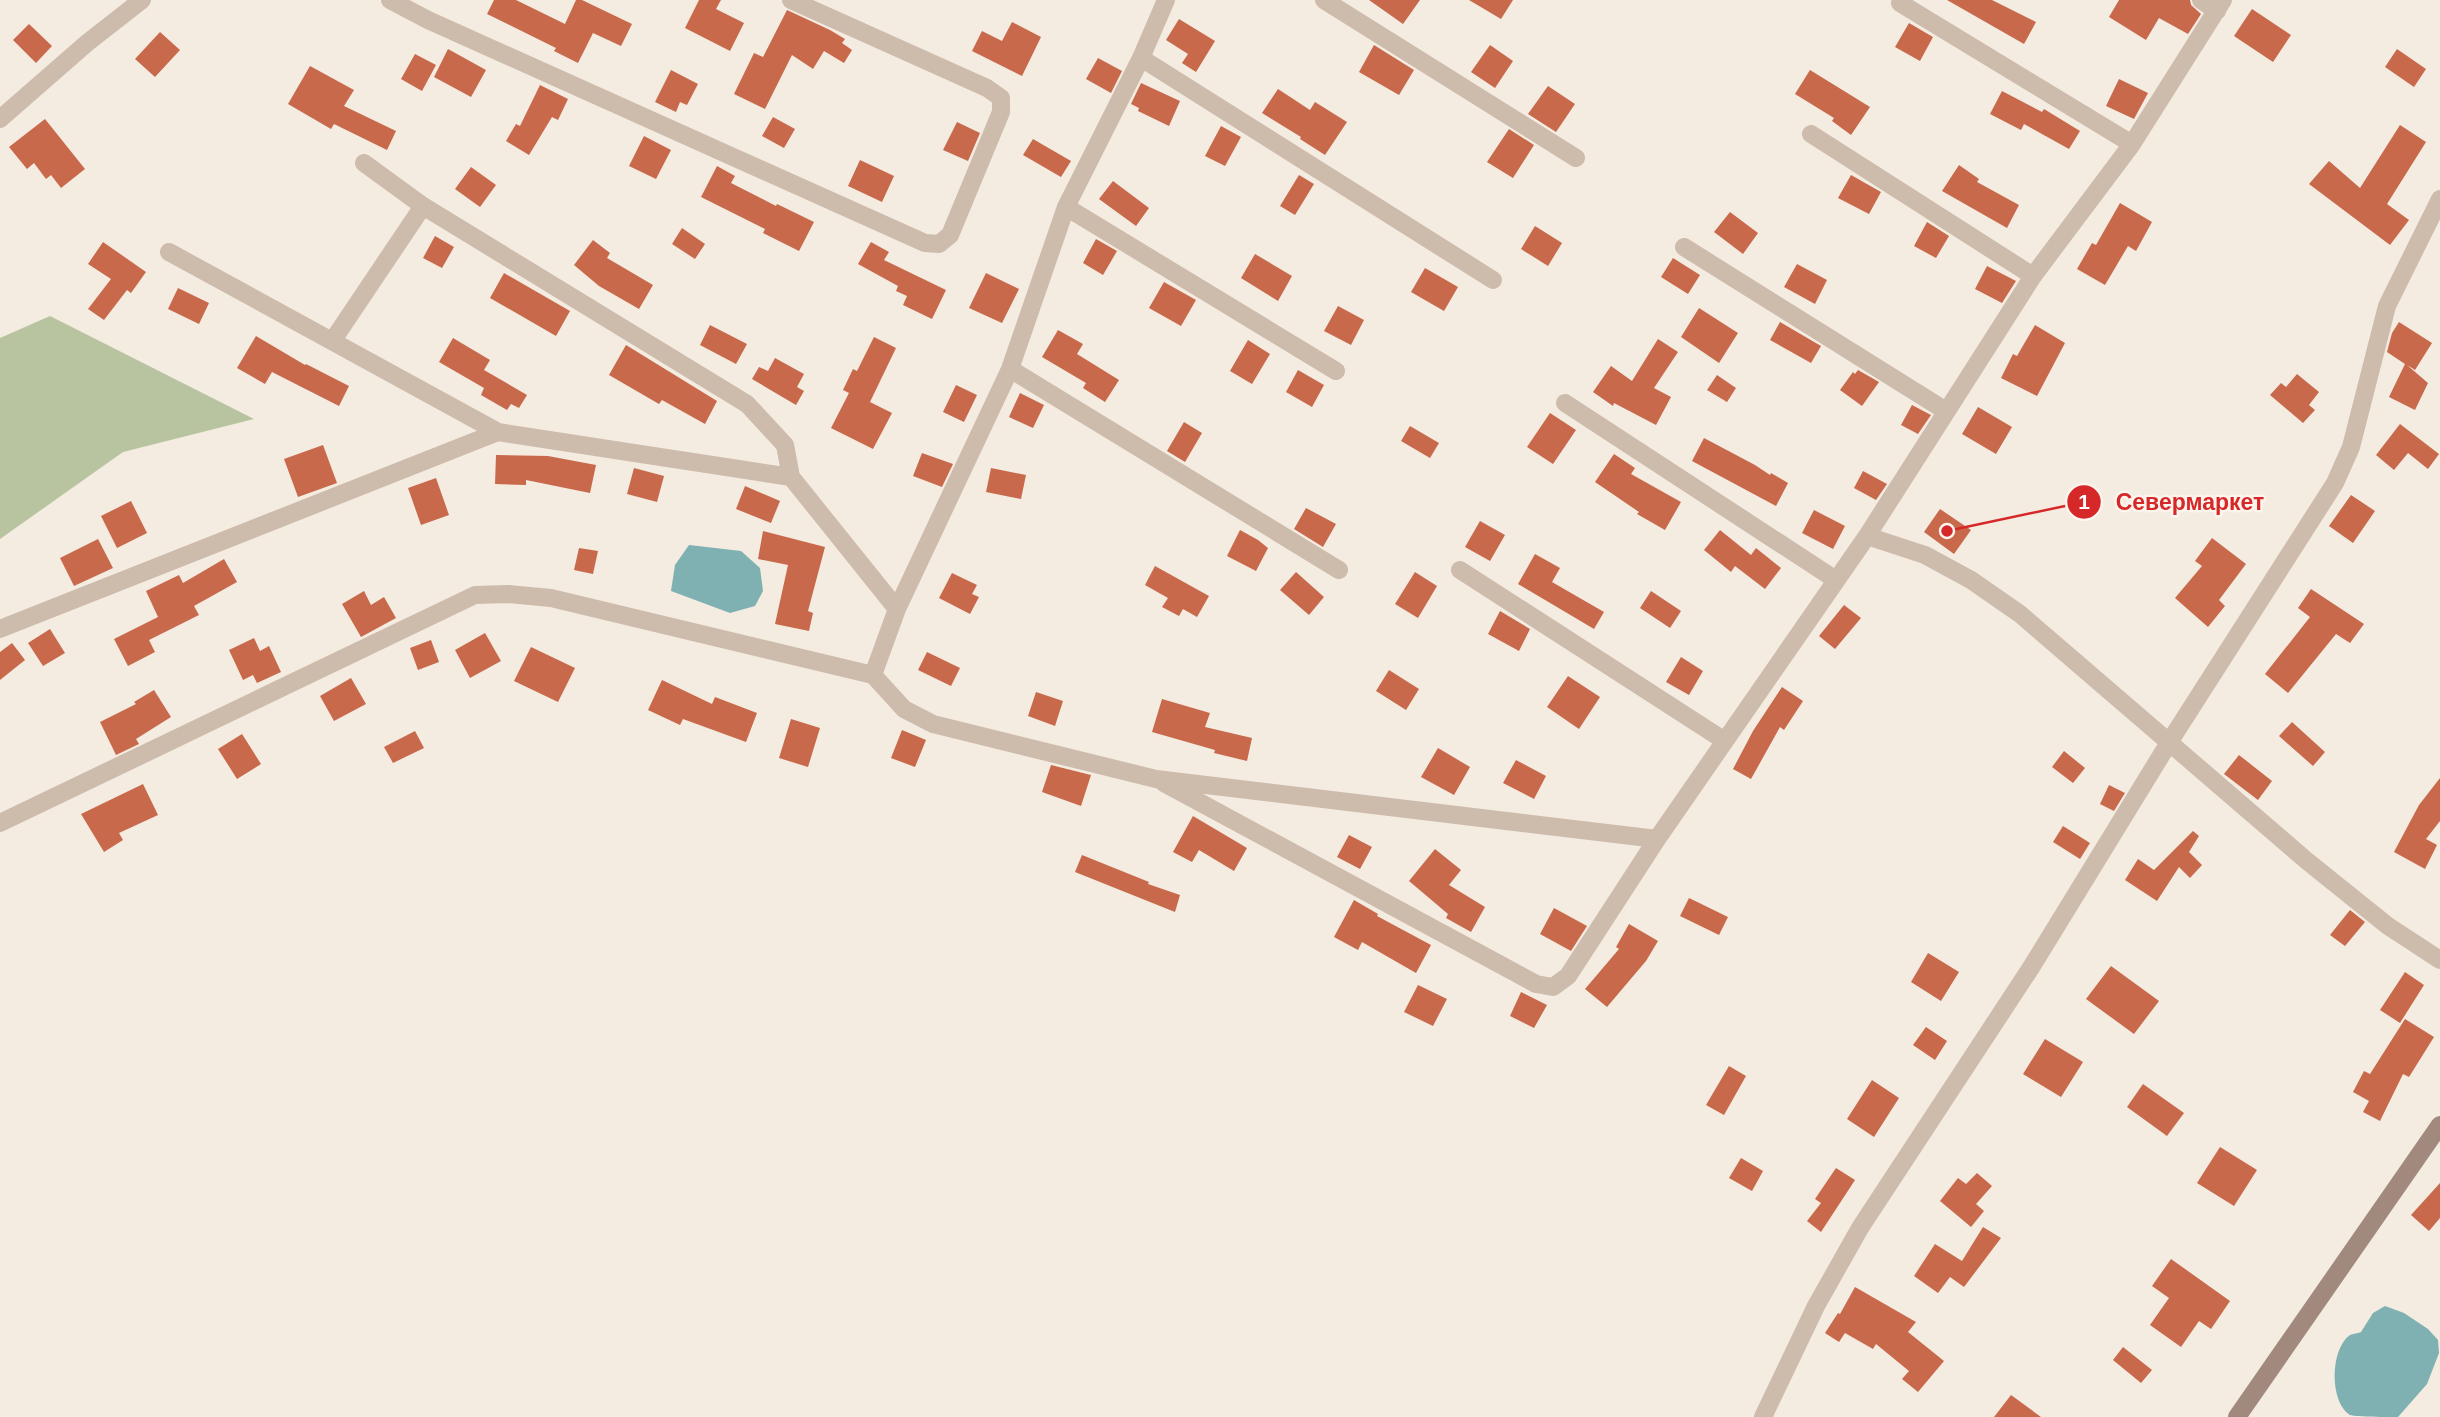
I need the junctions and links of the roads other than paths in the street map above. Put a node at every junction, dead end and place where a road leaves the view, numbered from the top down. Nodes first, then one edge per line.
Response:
1 (142, 0) edge
2 (390, 0) edge
3 (791, 0) edge
4 (1166, 0) edge
5 (1324, 0) edge
6 (2201, 0) edge
7 (1900, 3) dead end
8 (2220, 5) edge
9 (1141, 58) junction
10 (0, 119) edge
11 (1811, 134) dead end
12 (2132, 144) junction
13 (1576, 159) dead end
14 (364, 163) dead end
15 (2440, 199) edge
16 (424, 206) junction
17 (1066, 207) junction
18 (1685, 247) dead end
19 (169, 252) dead end
20 (2033, 276) junction
21 (1493, 280) dead end
22 (333, 340) junction
23 (1010, 369) junction
24 (1336, 371) dead end
25 (1565, 403) dead end
26 (1945, 411) junction
27 (498, 432) junction
28 (792, 477) junction
29 (1867, 536) junction
30 (1339, 570) dead end
31 (1460, 570) dead end
32 (1836, 580) junction
33 (897, 609) junction
34 (0, 629) edge
35 (873, 676) junction
36 (1725, 741) junction
37 (2170, 741) junction
38 (1156, 779) junction
39 (0, 822) edge
40 (1657, 839) junction
41 (2440, 960) edge
42 (2440, 1125) edge
43 (1763, 1417) edge
44 (2237, 1417) edge

1 - 10 street
2 - 3 street
4 - 9 street
5 - 13 street
6 - 8 street
7 - 12 street
8 - 12 street
9 - 17 street
9 - 21 street
11 - 20 street
12 - 20 street
14 - 16 street
15 - 37 street
16 - 22 street
16 - 28 street
17 - 23 street
17 - 24 street
18 - 26 street
19 - 22 street
20 - 26 street
22 - 27 street
23 - 30 street
23 - 33 street
25 - 32 street
26 - 29 street
27 - 28 street
27 - 34 street
28 - 33 street
29 - 32 street
29 - 37 street
31 - 36 street
32 - 36 street
33 - 35 street
35 - 38 street
35 - 39 street
36 - 40 street
37 - 41 street
37 - 43 street
38 - 40 street
38 - 40 street
42 - 44 street

